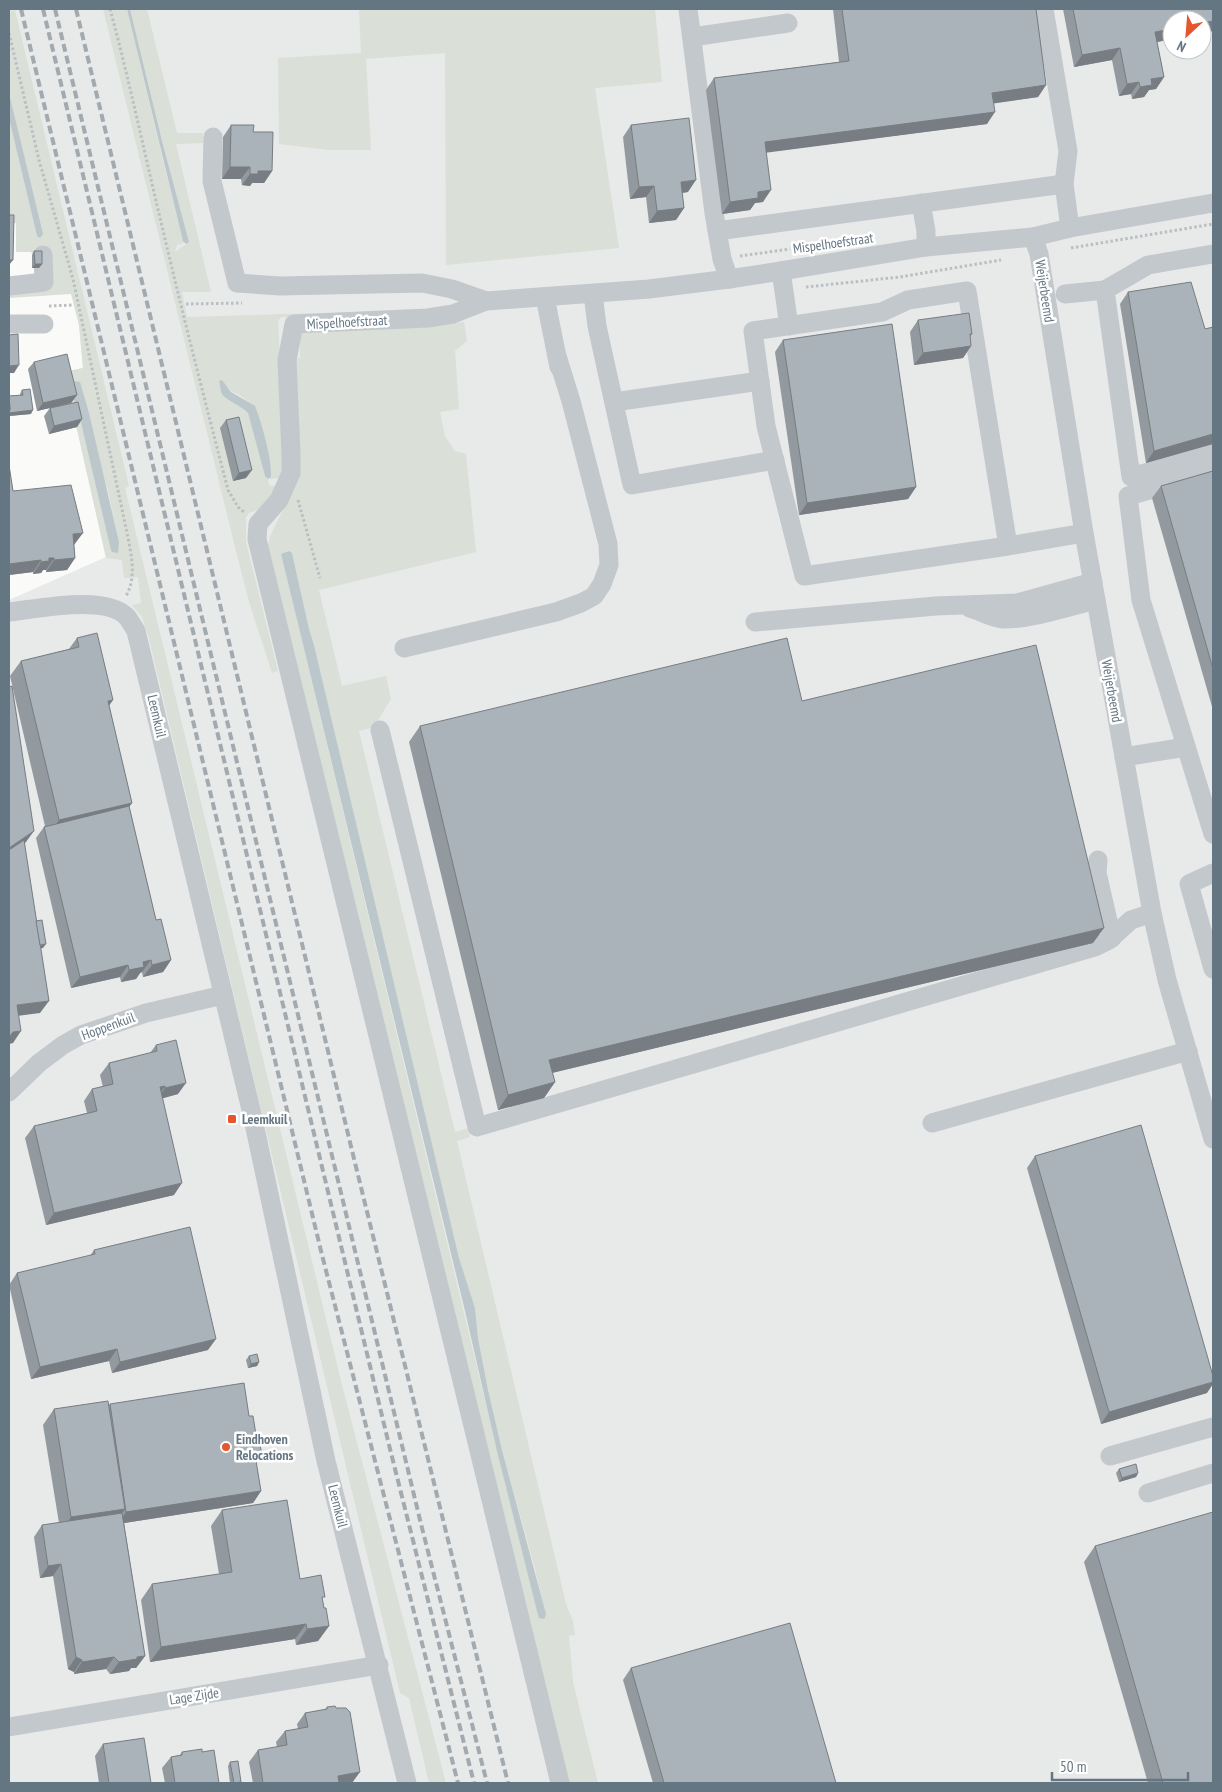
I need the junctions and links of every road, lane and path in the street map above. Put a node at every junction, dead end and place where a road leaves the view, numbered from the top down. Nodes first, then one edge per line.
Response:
1 (110, 9) edge
2 (688, 9) edge
3 (1044, 9) edge
4 (788, 23) dead end
5 (9, 33) edge
6 (692, 37) junction
7 (212, 137) dead end
8 (1064, 184) junction
9 (1213, 203) edge
10 (920, 204) junction
11 (1070, 228) junction
12 (717, 232) junction
13 (1034, 237) junction
14 (926, 247) junction
15 (799, 248) dead end
16 (1213, 254) edge
17 (43, 256) edge
18 (722, 259) junction
19 (782, 272) junction
20 (728, 279) junction
21 (9, 286) edge
22 (1105, 290) junction
23 (593, 294) junction
24 (1065, 294) dead end
25 (545, 297) junction
26 (486, 301) junction
27 (9, 324) edge
28 (44, 324) dead end
29 (789, 326) junction
30 (760, 381) junction
31 (614, 402) junction
32 (1213, 454) edge
33 (775, 460) junction
34 (1213, 472) edge
35 (291, 473) junction
36 (258, 524) junction
37 (1084, 533) junction
38 (1008, 546) junction
39 (320, 578) dead end
40 (1094, 591) junction
41 (115, 610) junction
42 (9, 612) edge
43 (755, 622) dead end
44 (404, 648) dead end
45 (380, 730) dead end
46 (1186, 747) junction
47 (1124, 757) junction
48 (1213, 834) edge
49 (1213, 873) edge
50 (1152, 913) junction
51 (1213, 969) edge
52 (223, 995) junction
53 (1188, 1051) junction
54 (9, 1092) edge
55 (932, 1122) dead end
56 (1213, 1139) edge
57 (1212, 1428) edge
58 (1112, 1462) dead end
59 (1209, 1475) edge
60 (1146, 1487) dead end
61 (378, 1665) junction
62 (9, 1726) edge
63 (407, 1783) edge
64 (560, 1783) edge

1 - 36 path
2 - 6 street
3 - 8 street
4 - 6 street
5 - 41 path
6 - 12 street
7 - 26 street, Mispelhoefstraat
8 - 10 street
8 - 11 street
9 - 11 street, Mispelhoefstraat
10 - 12 street
10 - 14 street
11 - 13 street, Mispelhoefstraat
12 - 18 street
13 - 14 street, Mispelhoefstraat
13 - 37 street, Weijerbeemd
14 - 19 street, Mispelhoefstraat
15 - 18 path, Mispelhoefstraat
16 - 22 street
17 - 21 street
18 - 20 street
19 - 20 street, Mispelhoefstraat
19 - 29 street
20 - 23 street, Mispelhoefstraat
22 - 24 street
22 - 32 street
23 - 25 street, Mispelhoefstraat
23 - 31 street
25 - 26 street, Mispelhoefstraat
25 - 44 street
26 - 35 street, Mispelhoefstraat
27 - 28 street
29 - 30 street
29 - 38 street
30 - 31 street
30 - 33 street
31 - 33 street
33 - 38 street
34 - 46 street
35 - 36 street, Mispelhoefstraat
35 - 39 path
36 - 64 street
37 - 38 street
37 - 40 street, Weijerbeemd
40 - 43 street
40 - 47 street, Weijerbeemd
41 - 42 street, Leemkuil
41 - 52 street, Leemkuil
45 - 50 street
46 - 47 street
46 - 48 street
47 - 50 street, Weijerbeemd
49 - 51 street
50 - 53 street, Weijerbeemd
52 - 54 street, Hoppenkuil
52 - 61 street, Leemkuil
53 - 55 street
53 - 56 street, Weijerbeemd
57 - 58 street
59 - 60 street
61 - 62 street, Lage Zijde
61 - 63 street, Leemkuil

